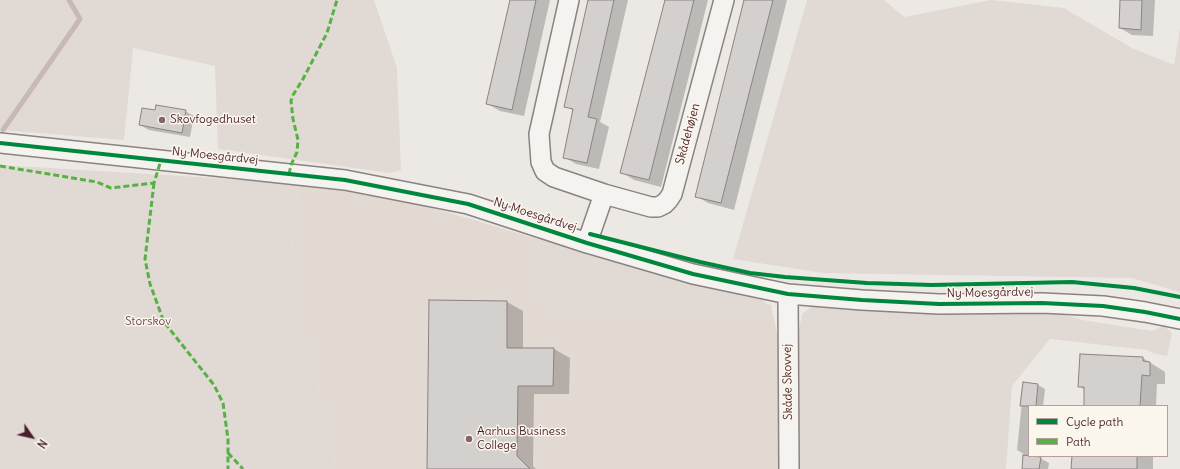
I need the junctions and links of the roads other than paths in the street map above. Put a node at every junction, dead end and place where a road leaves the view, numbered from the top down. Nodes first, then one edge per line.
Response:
1 (569, 0) edge
2 (724, 0) edge
3 (0, 143) edge
4 (604, 194) junction
5 (587, 243) junction
6 (788, 294) junction
7 (1180, 319) edge
8 (789, 469) edge

1 - 4 street, Skådehøjen
2 - 4 street, Skådehøjen
3 - 5 street, Ny Moesgårdvej
4 - 5 street
5 - 6 street, Ny Moesgårdvej
6 - 7 street, Ny Moesgårdvej
6 - 8 street, Skåde Skovvej

